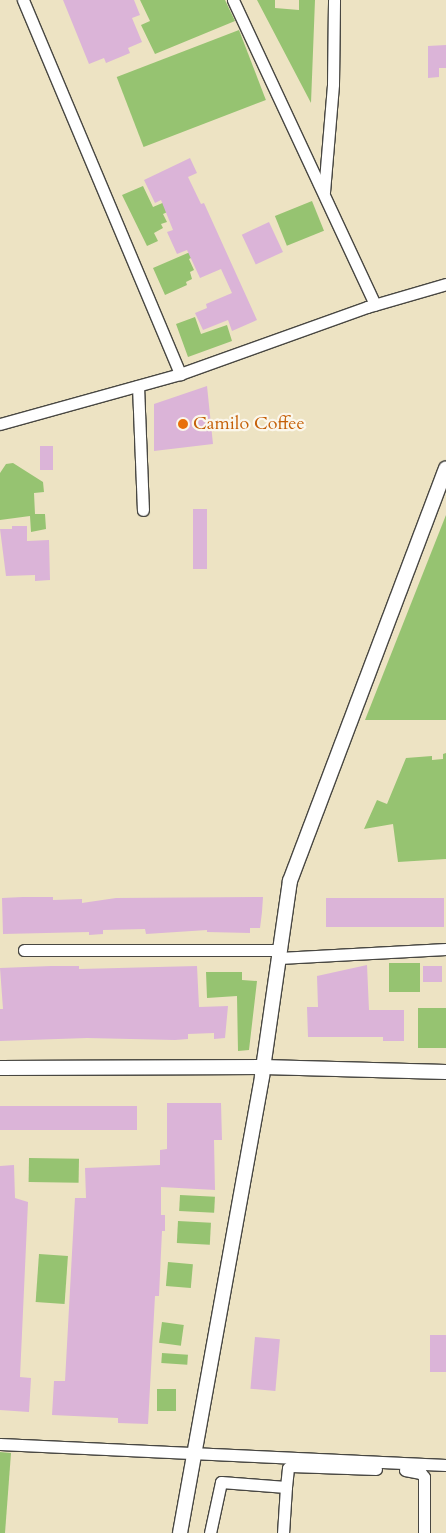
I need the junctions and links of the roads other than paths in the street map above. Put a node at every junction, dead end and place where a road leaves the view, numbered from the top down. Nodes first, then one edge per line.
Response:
1 (23, 0) edge
2 (233, 0) edge
3 (334, 0) edge
4 (323, 194) junction
5 (446, 284) edge
6 (375, 304) junction
7 (180, 374) junction
8 (138, 386) junction
9 (0, 424) edge
10 (446, 469) edge
11 (143, 510) dead end
12 (24, 950) dead end
13 (446, 950) edge
14 (279, 954) junction
15 (263, 1067) junction
16 (0, 1068) edge
17 (446, 1072) edge
18 (0, 1444) edge
19 (194, 1451) junction
20 (446, 1466) edge
21 (286, 1487) junction
22 (180, 1533) edge
23 (210, 1533) edge
24 (283, 1533) edge
25 (424, 1533) edge

1 - 7 street
2 - 4 street
3 - 4 street
4 - 6 street
5 - 6 street
6 - 7 street
7 - 8 street
8 - 9 street
8 - 11 street
10 - 14 street
12 - 14 street
13 - 14 street
14 - 15 street
15 - 16 street
15 - 17 street
15 - 19 street
18 - 19 street
19 - 20 street
19 - 22 street
21 - 23 street
21 - 24 street
21 - 25 street

